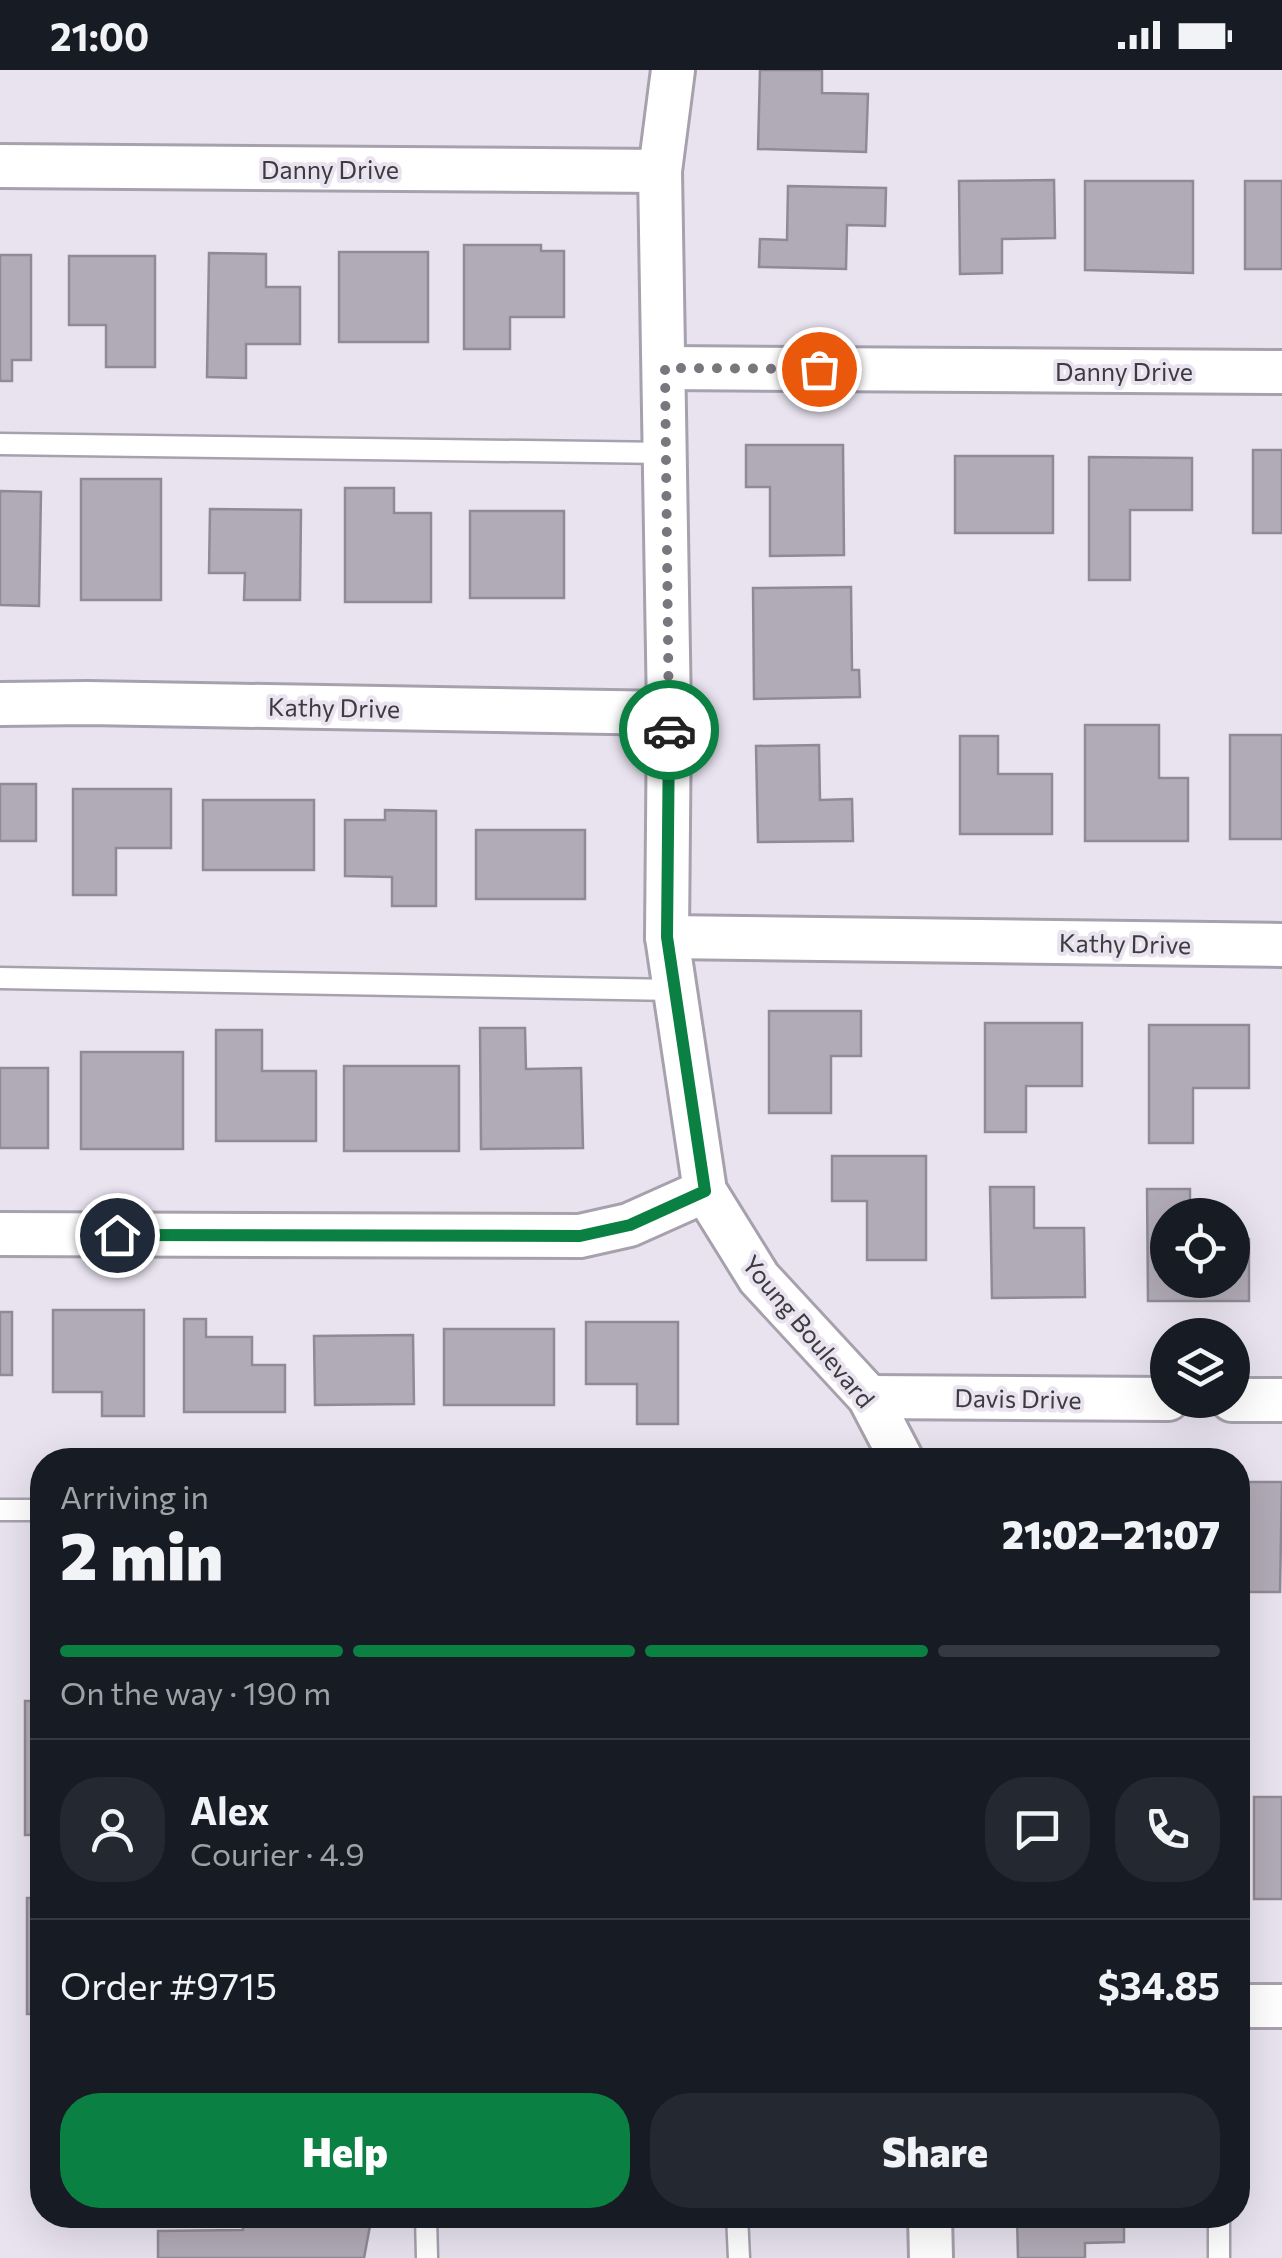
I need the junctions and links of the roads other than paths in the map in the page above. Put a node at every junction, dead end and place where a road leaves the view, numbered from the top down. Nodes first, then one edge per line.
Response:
1 (673, 70) edge
2 (0, 166) edge
3 (660, 171) junction
4 (665, 368) junction
5 (1282, 372) edge
6 (0, 444) edge
7 (666, 453) junction
8 (0, 704) edge
9 (669, 713) junction
10 (667, 937) junction
11 (1282, 944) edge
12 (0, 978) edge
13 (675, 990) junction
14 (705, 1191) junction
15 (0, 1234) edge
16 (869, 1396) junction
17 (1150, 1399) edge
18 (1250, 1400) edge
19 (1282, 1400) edge
20 (896, 1448) edge
21 (0, 1510) edge
22 (30, 1510) edge
23 (1250, 2006) edge
24 (1282, 2006) edge
25 (426, 2228) edge
26 (737, 2228) edge
27 (930, 2228) edge
28 (1219, 2228) edge
29 (427, 2258) edge
30 (738, 2258) edge
31 (930, 2258) edge
32 (1219, 2258) edge

1 - 3 street, Young Boulevard
2 - 3 street, Danny Drive
3 - 4 street, Young Boulevard
4 - 5 street, Danny Drive
4 - 7 street, Young Boulevard
6 - 7 lane
7 - 9 street, Young Boulevard
8 - 9 street, Kathy Drive
9 - 10 street, Young Boulevard
10 - 11 street, Kathy Drive
10 - 13 street, Young Boulevard
12 - 13 lane
13 - 14 street, Young Boulevard
14 - 15 street
14 - 16 street, Young Boulevard
16 - 17 street, Davis Drive
16 - 20 street, Young Boulevard
18 - 19 street
21 - 22 lane
23 - 24 street
25 - 29 lane
26 - 30 lane
27 - 31 street
28 - 32 lane

